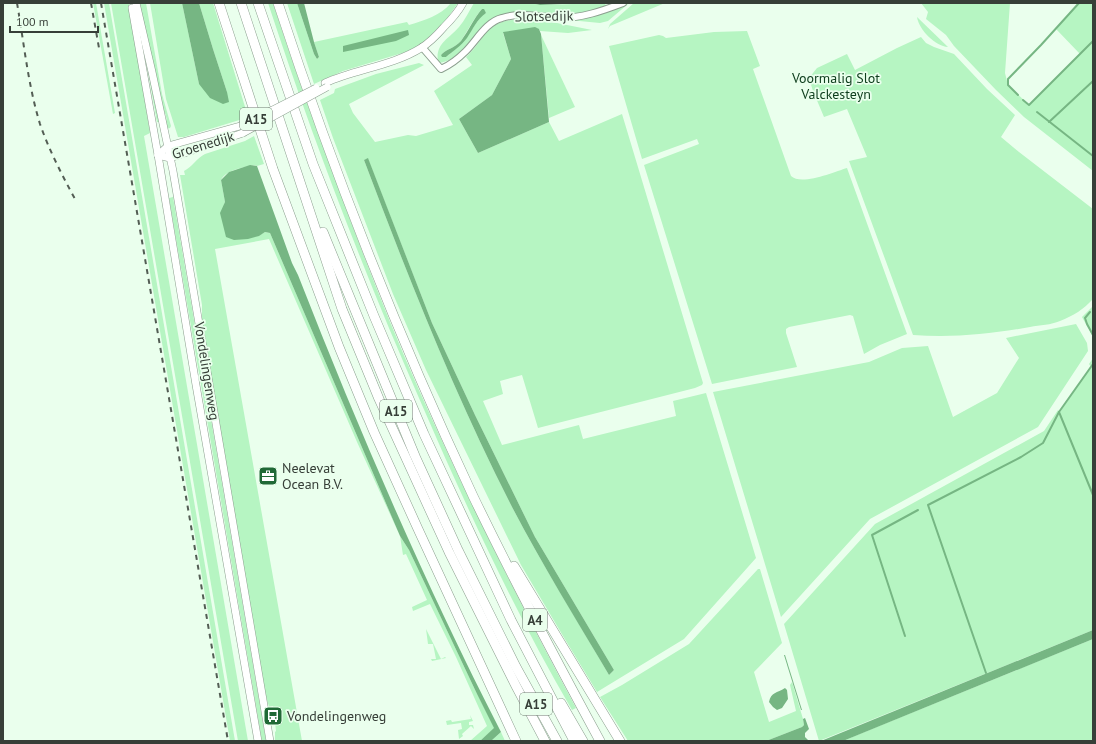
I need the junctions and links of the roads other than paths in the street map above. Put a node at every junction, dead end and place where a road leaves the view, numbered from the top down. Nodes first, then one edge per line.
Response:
1 (131, 3) edge
2 (136, 3) edge
3 (219, 3) edge
4 (241, 3) edge
5 (258, 3) edge
6 (278, 3) edge
7 (463, 3) edge
8 (623, 3) edge
9 (422, 47) junction
10 (326, 85) junction
11 (165, 133) junction
12 (183, 142) junction
13 (168, 146) junction
14 (289, 149) junction
15 (158, 154) junction
16 (170, 158) junction
17 (474, 498) junction
18 (511, 620) junction
19 (258, 741) edge
20 (270, 741) edge
21 (516, 741) edge
22 (545, 741) edge
23 (557, 741) edge
24 (574, 741) edge
25 (583, 741) edge
26 (600, 741) edge
27 (620, 741) edge

1 - 15 main road, Vondelingenweg
2 - 11 main road, Vondelingenweg
3 - 21 highway, A15
4 - 14 highway, A15
5 - 18 highway, A15
6 - 17 highway, A15
7 - 9 main road, Groenedijk
8 - 9 street, Slotsedijk
9 - 10 main road, Groenedijk
10 - 12 main road, Groenedijk, bridge
10 - 16 main road, Groenedijk, bridge
11 - 12 main road
11 - 13 main road, Vondelingenweg
12 - 13 main road, Groenedijk
13 - 15 main road, Groenedijk
13 - 16 main road, Vondelingenweg
14 - 22 highway, A15
14 - 23 highway, A15
15 - 16 main road, Groenedijk
15 - 19 main road, Vondelingenweg
16 - 20 main road, Vondelingenweg
17 - 26 highway, A4
17 - 27 highway, A15
18 - 24 highway, A15
18 - 25 highway, A4

